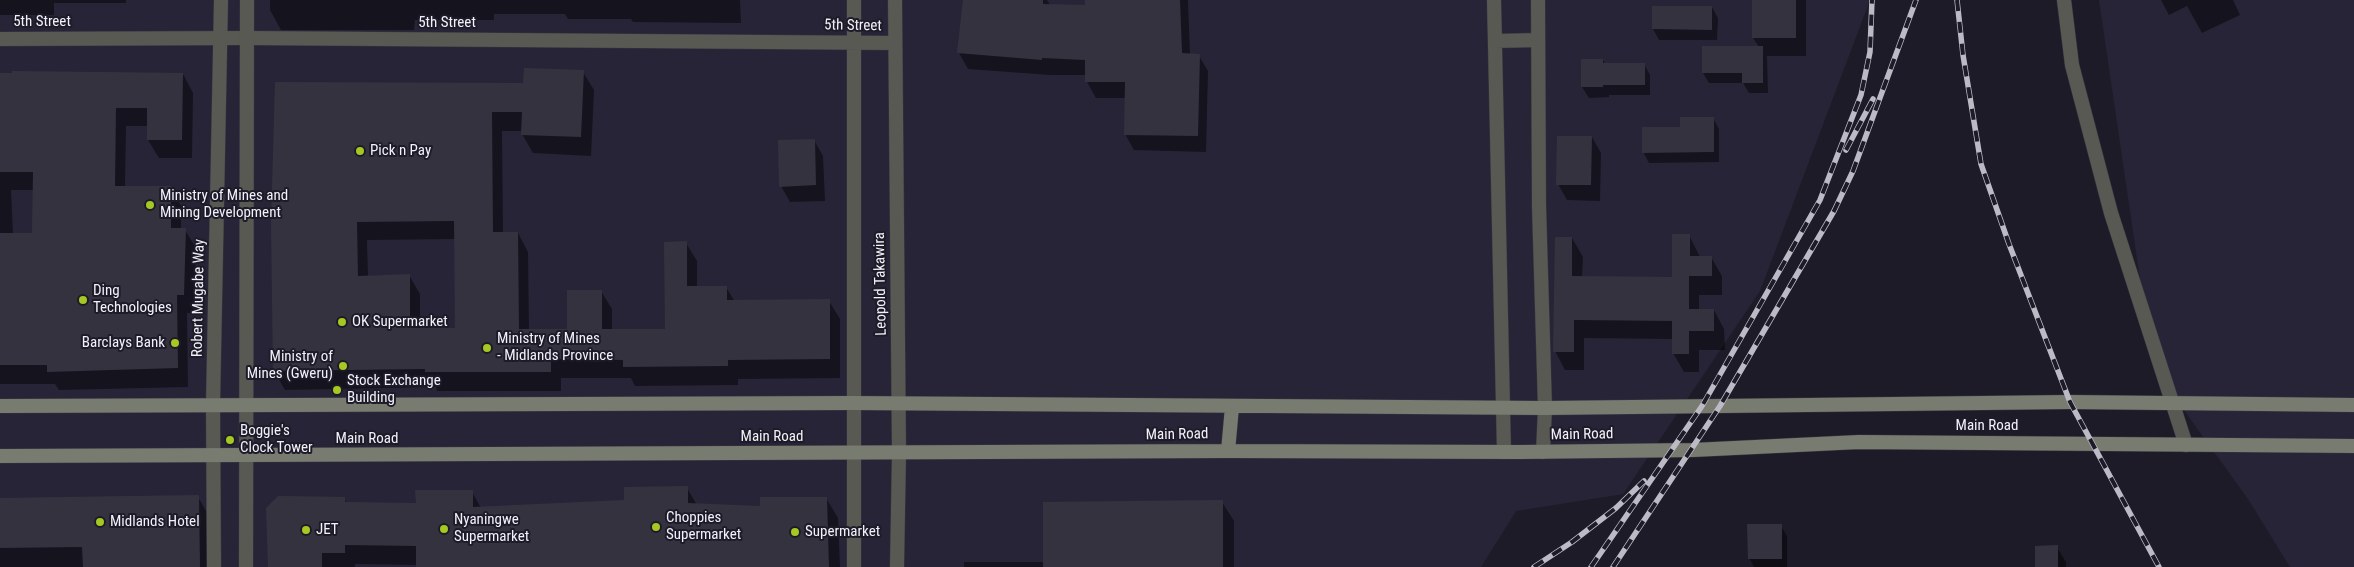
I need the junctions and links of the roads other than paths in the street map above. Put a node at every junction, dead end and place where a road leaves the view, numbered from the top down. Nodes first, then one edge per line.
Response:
1 (221, 0) edge
2 (247, 0) edge
3 (854, 0) edge
4 (895, 0) edge
5 (1494, 0) edge
6 (1538, 0) edge
7 (2064, 0) edge
8 (248, 38) junction
9 (0, 39) edge
10 (221, 39) junction
11 (1538, 40) junction
12 (854, 41) junction
13 (1495, 41) junction
14 (895, 43) junction
15 (852, 403) junction
16 (2172, 403) junction
17 (898, 404) junction
18 (213, 405) junction
19 (0, 406) edge
20 (246, 406) junction
21 (2354, 406) edge
22 (1232, 407) junction
23 (1503, 407) junction
24 (1545, 408) junction
25 (2186, 445) junction
26 (2354, 446) edge
27 (1228, 450) junction
28 (854, 452) junction
29 (1504, 452) junction
30 (1543, 452) junction
31 (899, 453) junction
32 (0, 456) edge
33 (215, 456) junction
34 (246, 456) junction
35 (214, 567) edge
36 (246, 567) edge
37 (854, 567) edge
38 (897, 567) edge

1 - 10 street, Robert Mugabe Way
2 - 8 street
3 - 12 street, Leopold Takawira
4 - 14 street, Leopold Takawira
5 - 13 street
6 - 11 street
7 - 16 street
8 - 10 street, 5th Street
8 - 12 street, 5th Street
8 - 20 street
9 - 10 street, 5th Street
10 - 18 street, Robert Mugabe Way
11 - 13 street
11 - 24 street
12 - 14 street, 5th Street
12 - 15 street, Leopold Takawira
13 - 23 street
14 - 17 street, Leopold Takawira
15 - 17 main road, Main Road
15 - 20 main road, Main Road
15 - 28 street, Leopold Takawira
16 - 21 main road, Main Road
16 - 24 main road, Main Road
16 - 25 street
17 - 22 main road, Main Road
17 - 31 street, Leopold Takawira
18 - 19 main road, Main Road
18 - 20 main road, Main Road
18 - 33 street, Robert Mugabe Way
20 - 34 street
22 - 23 main road, Main Road
22 - 27 main road
23 - 24 main road, Main Road
23 - 29 street
24 - 30 street
25 - 26 main road, Main Road
25 - 30 main road, Main Road
27 - 29 main road, Main Road
27 - 31 main road, Main Road
28 - 31 main road, Main Road
28 - 34 main road, Main Road
28 - 37 street, Leopold Takawira
29 - 30 main road, Main Road
31 - 38 street, Leopold Takawira
32 - 33 main road, Main Road
33 - 34 main road, Main Road
33 - 35 street, Robert Mugabe Way
34 - 36 street

